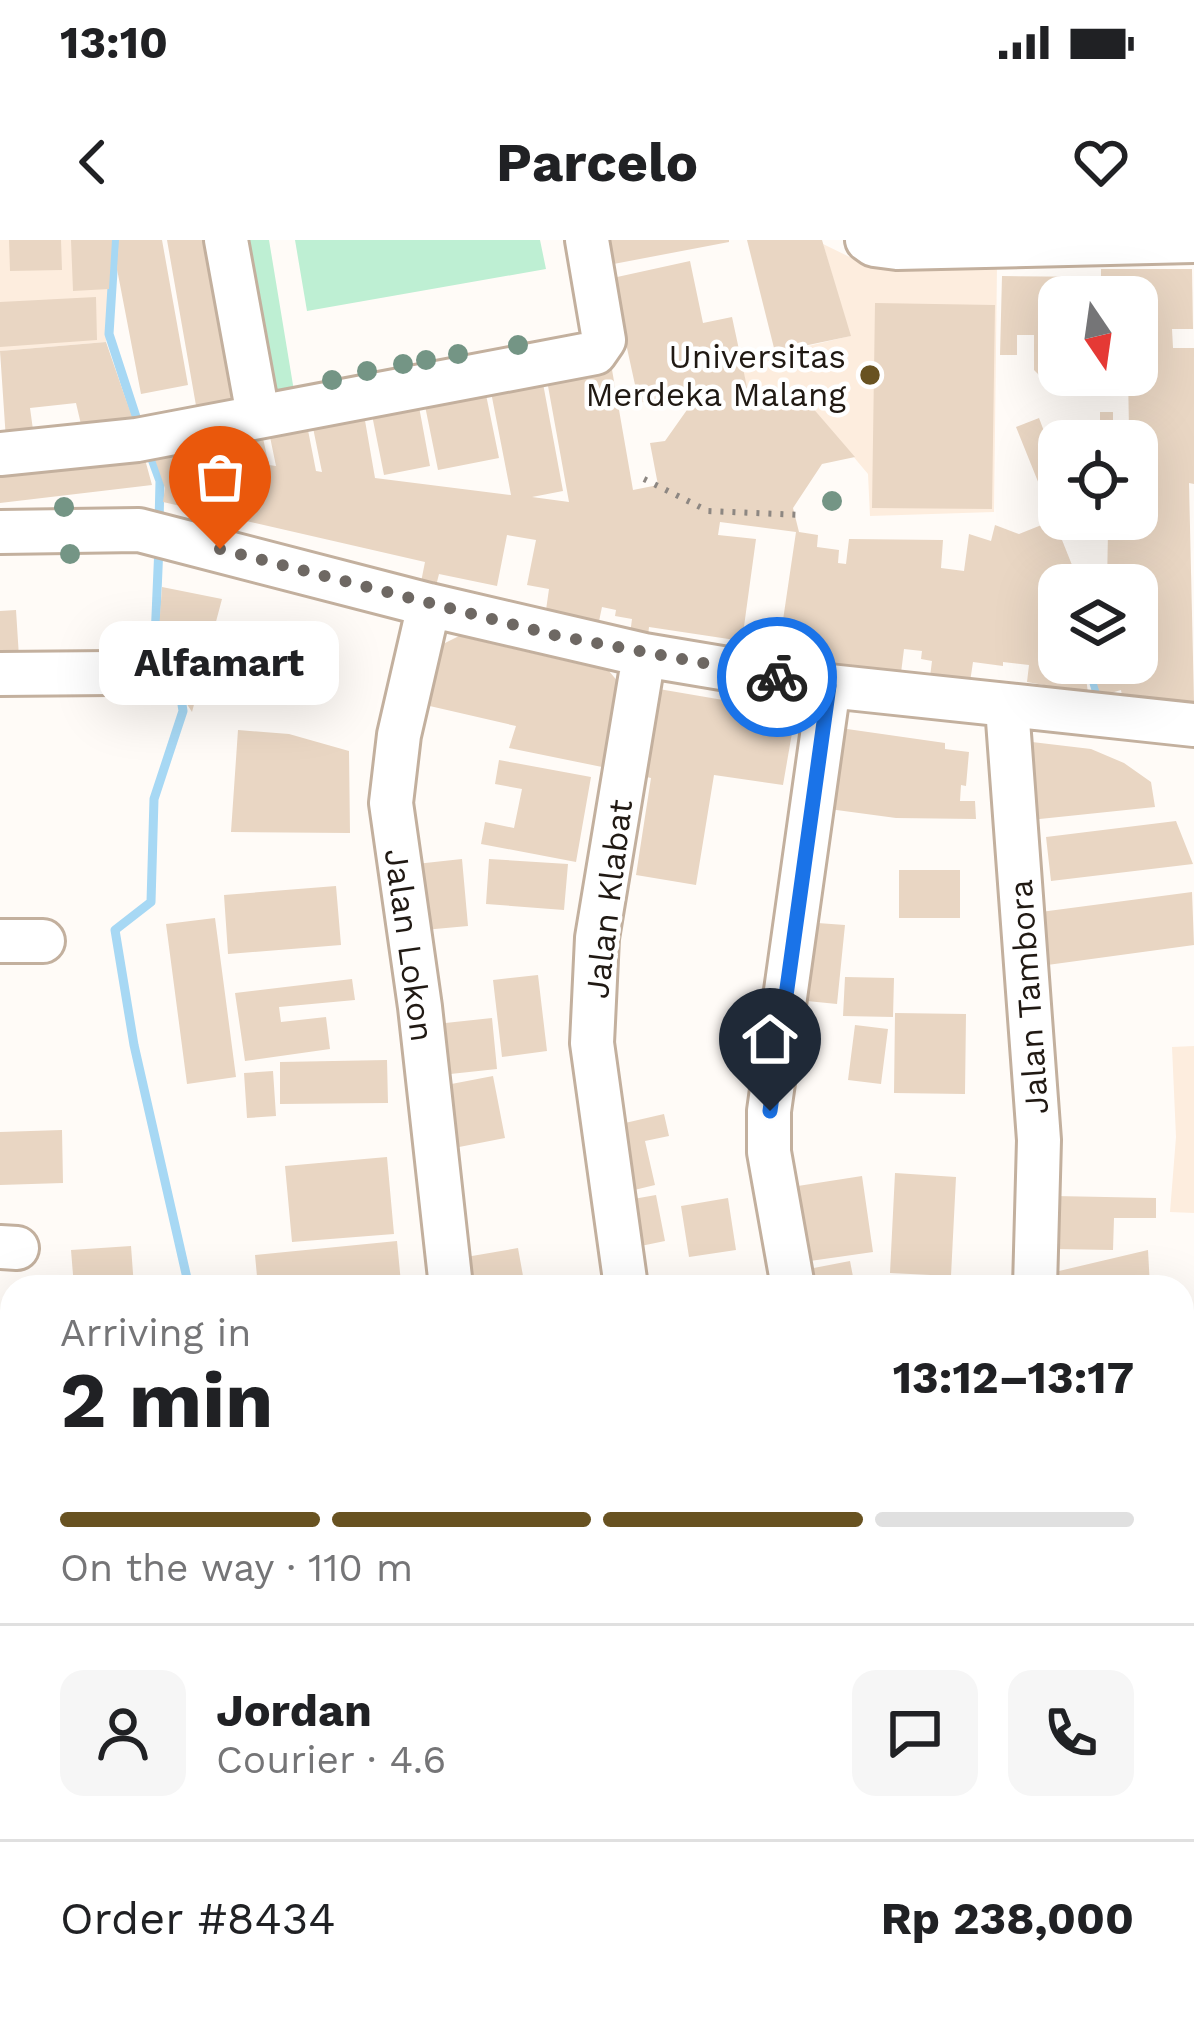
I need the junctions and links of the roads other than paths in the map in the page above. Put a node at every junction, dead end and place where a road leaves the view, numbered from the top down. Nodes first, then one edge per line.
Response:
1 (226, 240) edge
2 (587, 240) edge
3 (868, 240) edge
4 (1194, 241) edge
5 (258, 415) junction
6 (0, 454) edge
7 (0, 532) edge
8 (429, 605) junction
9 (644, 655) junction
10 (111, 673) dead end
11 (0, 674) edge
12 (829, 686) junction
13 (1006, 707) junction
14 (1194, 725) edge
15 (0, 940) edge
16 (43, 941) dead end
17 (450, 1275) edge
18 (624, 1275) edge
19 (791, 1275) edge
20 (1035, 1275) edge

1 - 5 street
2 - 5 street
3 - 4 street
5 - 6 street
7 - 8 street
8 - 9 street
8 - 17 street, Jalan Lokon
9 - 12 street
9 - 18 street, Jalan Klabat
10 - 11 street
12 - 13 street
12 - 19 street
13 - 14 street
13 - 20 street, Jalan Tambora
15 - 16 street

